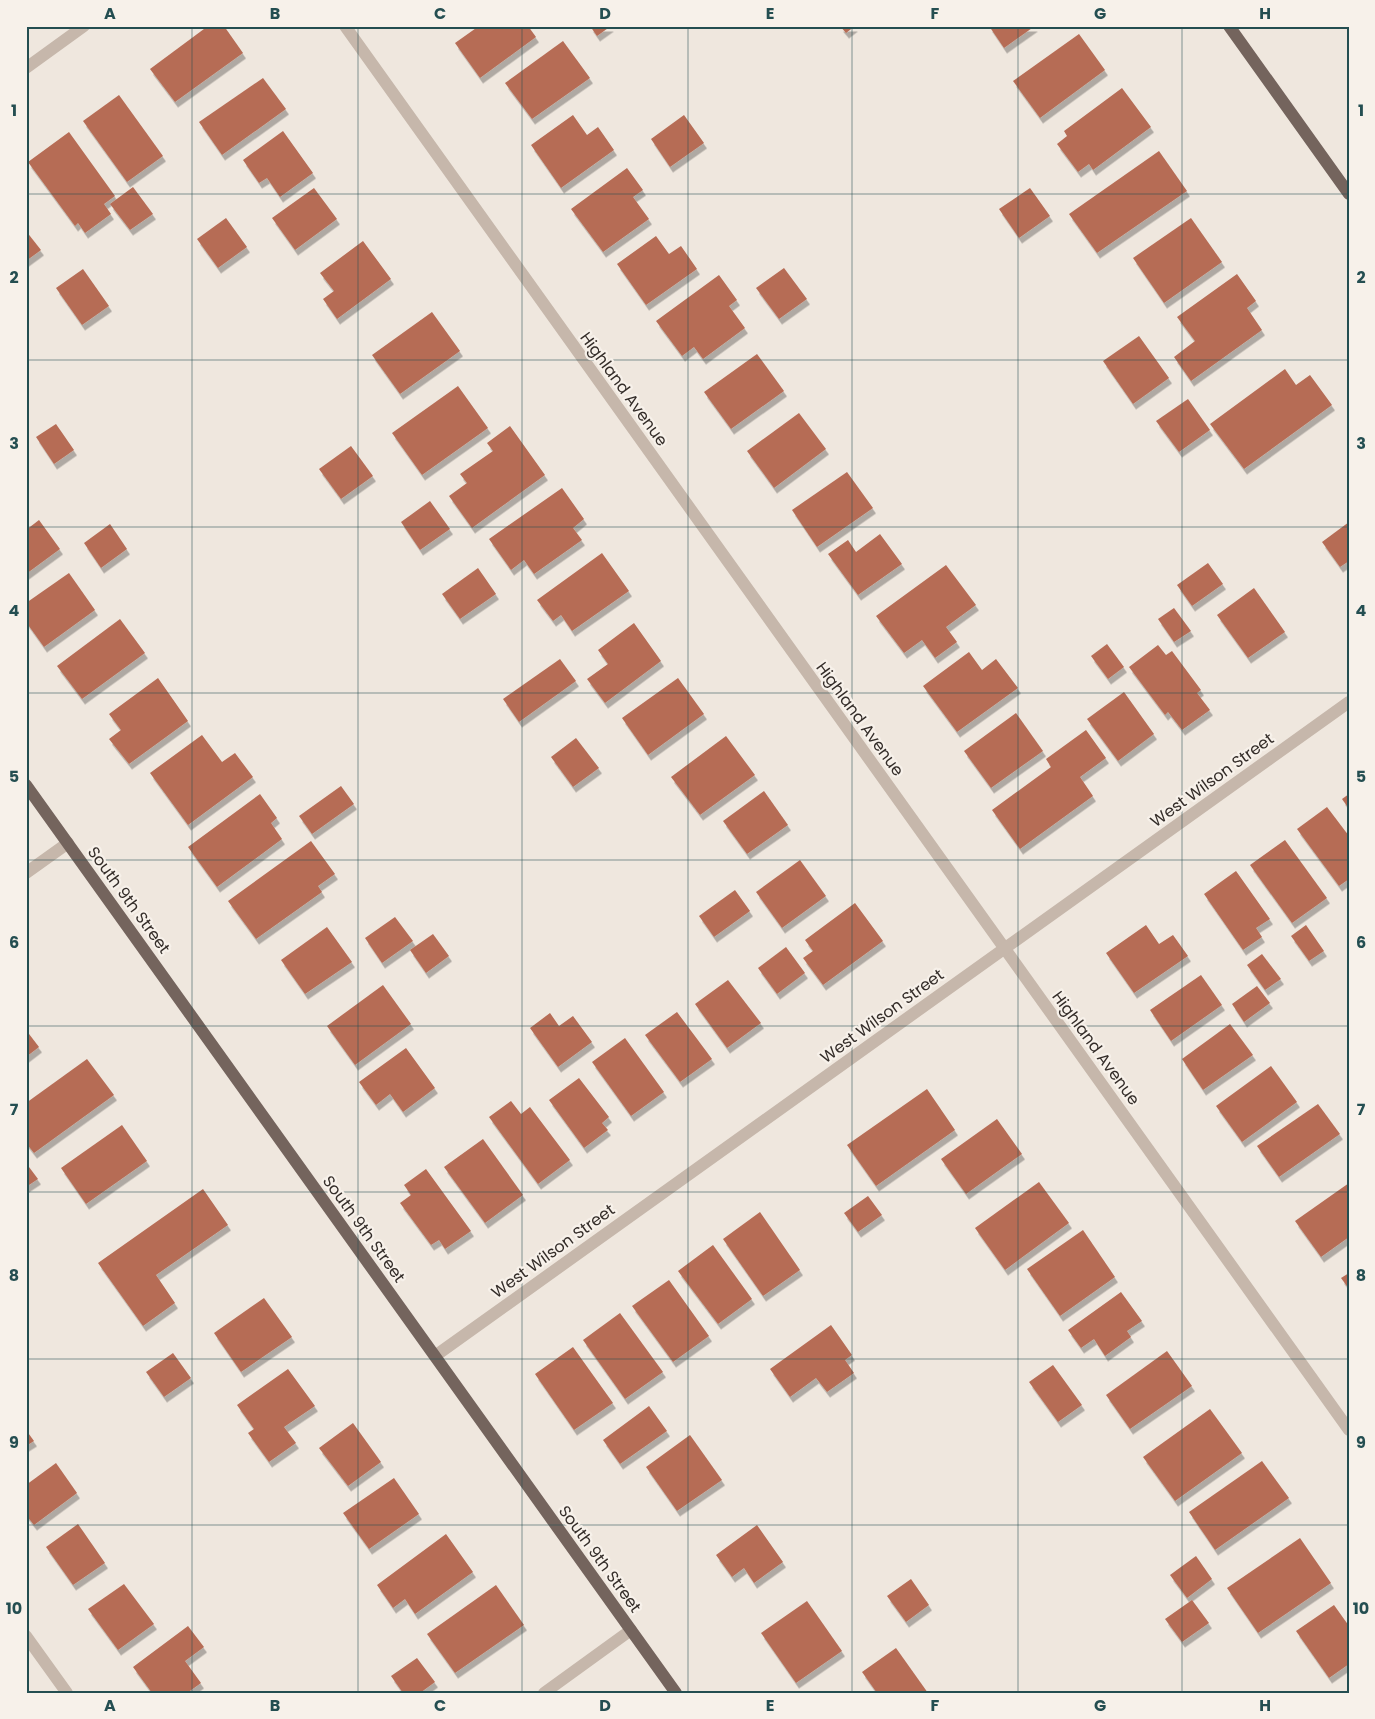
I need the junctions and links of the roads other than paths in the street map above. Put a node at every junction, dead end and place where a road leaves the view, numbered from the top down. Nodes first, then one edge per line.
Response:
1 (84, 26) edge
2 (345, 26) edge
3 (1229, 26) edge
4 (26, 68) edge
5 (1349, 194) edge
6 (1349, 702) edge
7 (26, 784) edge
8 (68, 843) junction
9 (26, 873) edge
10 (1004, 948) junction
11 (435, 1356) junction
12 (1349, 1430) edge
13 (631, 1630) junction
14 (26, 1636) edge
15 (67, 1693) edge
16 (544, 1693) edge
17 (676, 1693) edge

1 - 4 street
2 - 10 street, Highland Avenue
3 - 5 main road
6 - 10 street, West Wilson Street
7 - 8 main road, South 9th Street
8 - 9 street
8 - 11 main road, South 9th Street
10 - 11 street, West Wilson Street
10 - 12 street, Highland Avenue
11 - 13 main road, South 9th Street
13 - 16 street
13 - 17 main road, South 9th Street
14 - 15 street

